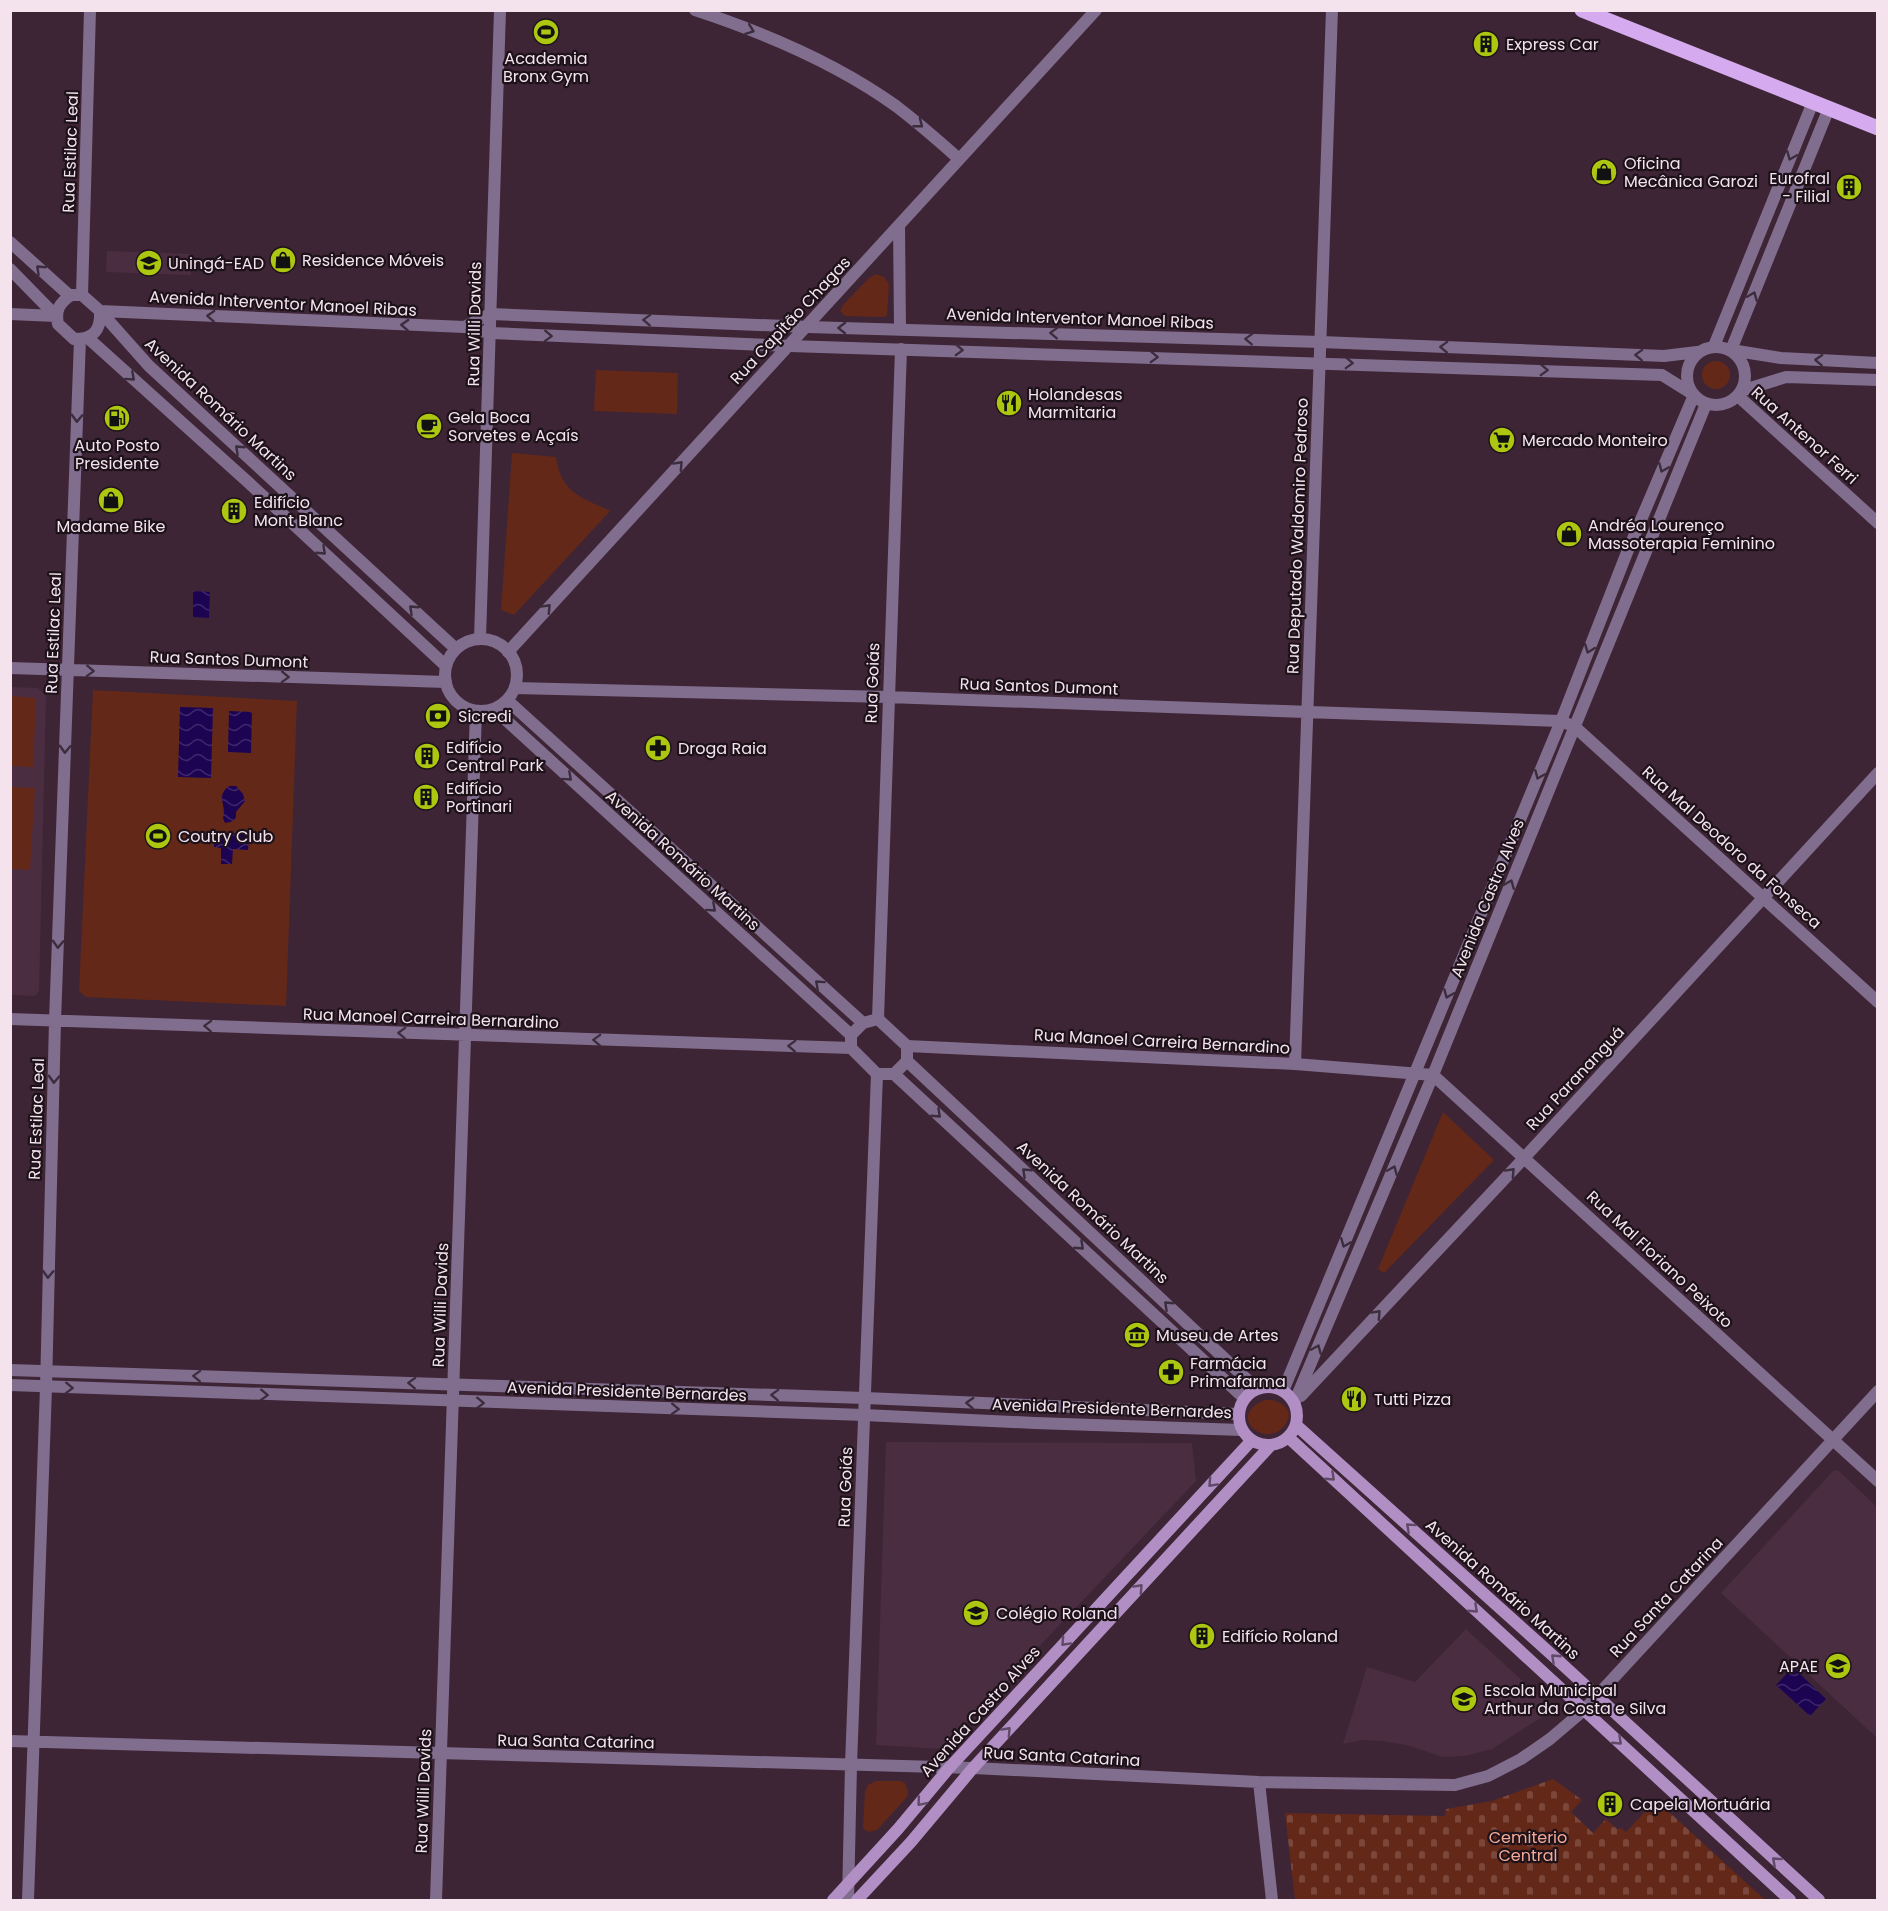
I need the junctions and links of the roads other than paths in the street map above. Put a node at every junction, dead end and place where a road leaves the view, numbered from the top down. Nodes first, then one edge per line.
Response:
1 (90, 10) edge
2 (500, 10) edge
3 (695, 10) edge
4 (1096, 10) edge
5 (1332, 10) edge
6 (1582, 10) edge
7 (1814, 102) junction
8 (1829, 108) junction
9 (1878, 128) edge
10 (959, 159) junction
11 (899, 225) junction
12 (10, 242) edge
13 (10, 268) edge
14 (76, 296) junction
15 (100, 311) junction
16 (10, 314) edge
17 (490, 314) junction
18 (56, 316) junction
19 (464, 327) junction
20 (808, 327) junction
21 (900, 329) junction
22 (490, 333) junction
23 (84, 339) junction
24 (1321, 342) junction
25 (790, 346) junction
26 (1714, 346) junction
27 (901, 348) junction
28 (1731, 350) junction
29 (1697, 352) junction
30 (1320, 362) junction
31 (1878, 363) edge
32 (1878, 380) edge
33 (1739, 393) junction
34 (1694, 395) junction
35 (1706, 404) junction
36 (261, 469) junction
37 (249, 483) junction
38 (1878, 523) edge
39 (1626, 555) junction
40 (1642, 563) junction
41 (480, 639) junction
42 (456, 649) junction
43 (508, 652) junction
44 (446, 666) junction
45 (10, 668) edge
46 (68, 670) junction
47 (446, 682) junction
48 (515, 688) junction
49 (888, 697) junction
50 (507, 700) junction
51 (494, 709) junction
52 (476, 711) junction
53 (1308, 712) junction
54 (1561, 721) junction
55 (1575, 727) junction
56 (1878, 773) edge
57 (1764, 898) junction
58 (1487, 899) junction
59 (1502, 904) junction
60 (1878, 1002) edge
61 (10, 1019) edge
62 (878, 1019) junction
63 (55, 1021) junction
64 (862, 1023) junction
65 (466, 1036) junction
66 (851, 1042) junction
67 (907, 1046) junction
68 (907, 1061) junction
69 (1295, 1064) junction
70 (1415, 1072) junction
71 (877, 1074) junction
72 (894, 1074) junction
73 (1433, 1075) junction
74 (1525, 1157) junction
75 (10, 1370) edge
76 (46, 1371) junction
77 (453, 1384) junction
78 (10, 1386) edge
79 (46, 1387) junction
80 (1257, 1388) junction
81 (1283, 1391) junction
82 (1878, 1391) edge
83 (865, 1398) junction
84 (1244, 1398) junction
85 (452, 1402) junction
86 (1294, 1403) junction
87 (1036, 1406) junction
88 (1238, 1414) junction
89 (864, 1415) junction
90 (1035, 1423) junction
91 (1296, 1425) junction
92 (1242, 1430) junction
93 (1288, 1437) junction
94 (1252, 1440) junction
95 (1833, 1440) junction
96 (1271, 1445) junction
97 (1878, 1480) edge
98 (1596, 1697) junction
99 (1584, 1710) junction
100 (10, 1740) edge
101 (33, 1742) junction
102 (440, 1754) junction
103 (851, 1765) junction
104 (950, 1768) junction
105 (973, 1768) junction
106 (1259, 1782) junction
107 (898, 1829) junction
108 (911, 1842) junction
109 (848, 1883) junction
110 (28, 1900) edge
111 (436, 1900) edge
112 (833, 1900) edge
113 (848, 1900) edge
114 (856, 1900) edge
115 (1272, 1900) edge
116 (1790, 1900) edge
117 (1819, 1900) edge

1 - 14 street, Rua Estilac Leal
2 - 17 street, Rua Willi Davids
3 -> 10 street
4 - 10 street, Rua Capitão Chagas
5 - 24 street, Rua Deputado Waldomiro Pedroso
6 - 7 main road
7 - 8 main road
7 -> 26 street
8 - 9 main road
28 -> 8 street
10 - 11 street, Rua Capitão Chagas
11 - 20 street, Rua Capitão Chagas
11 - 21 street
14 -> 12 street
13 - 18 street
14 - 15 street
14 - 18 street
19 -> 15 street, Avenida Interventor Manoel Ribas
15 - 23 street
36 -> 15 street, Avenida Romário Martins
16 - 18 street
17 - 19 street, Avenida Interventor Manoel Ribas
20 -> 17 street, Avenida Interventor Manoel Ribas
17 - 22 street, Rua Willi Davids
18 - 23 street
19 - 22 street, Avenida Interventor Manoel Ribas
21 -> 20 street, Avenida Interventor Manoel Ribas
20 - 25 street, Rua Capitão Chagas
24 -> 21 street, Avenida Interventor Manoel Ribas
22 -> 25 street, Avenida Interventor Manoel Ribas
22 - 41 street, Rua Willi Davids
23 -> 37 street
23 -> 46 street, Rua Estilac Leal
29 -> 24 street, Avenida Interventor Manoel Ribas
24 - 30 street, Rua Deputado Waldomiro Pedroso
25 - 27 street, Avenida Interventor Manoel Ribas
43 -> 25 street, Rua Capitão Chagas
26 - 28 street
26 - 29 street
27 -> 30 street, Avenida Interventor Manoel Ribas
27 - 49 street, Rua Goiás
31 -> 28 street
28 - 33 street
29 - 34 street
30 -> 34 street, Avenida Interventor Manoel Ribas
30 - 53 street, Rua Deputado Waldomiro Pedroso
32 - 33 street
33 - 35 street
33 - 38 street, Rua Antenor Ferri
34 - 35 street
34 -> 39 street, Avenida Castro Alves
35 - 40 street, Avenida Castro Alves
36 - 37 street
42 -> 36 street, Avenida Romário Martins
37 -> 44 street
39 - 40 street
39 -> 54 street, Avenida Castro Alves
40 - 55 street, Avenida Castro Alves
41 - 42 street
41 - 43 street
42 - 44 street
43 - 48 street
44 - 47 street
45 - 46 street, Rua Santos Dumont
46 -> 47 street, Rua Santos Dumont
46 -> 63 street, Rua Estilac Leal
47 - 52 street
48 - 49 street, Rua Santos Dumont
48 - 50 street
49 - 53 street, Rua Santos Dumont
49 - 62 street, Rua Goiás
50 - 51 street
64 -> 50 street, Avenida Romário Martins
51 - 52 street
51 -> 66 street, Avenida Romário Martins
52 - 65 street, Rua Willi Davids
53 - 54 street, Rua Santos Dumont
53 - 69 street, Rua Deputado Waldomiro Pedroso
54 - 55 street, Rua Mal Deodoro da Fonseca
54 -> 58 street, Avenida Castro Alves
55 - 57 street, Rua Mal Deodoro da Fonseca
59 -> 55 street, Avenida Castro Alves
56 - 57 street, Rua Parananguá
57 - 60 street, Rua Mal Deodoro da Fonseca
57 - 74 street, Rua Parananguá
58 - 59 street
58 -> 70 street, Avenida Castro Alves
59 - 73 street, Avenida Castro Alves
61 - 63 street, Rua Manoel Carreira Bernardino
62 - 64 street
62 - 67 street
65 -> 63 street, Rua Manoel Carreira Bernardino
63 -> 76 street, Rua Estilac Leal
64 - 66 street
66 -> 65 street, Rua Manoel Carreira Bernardino
65 - 77 street, Rua Willi Davids
66 - 71 street
67 - 68 street
67 - 69 street, Rua Manoel Carreira Bernardino
68 - 72 street
80 -> 68 street, Avenida Romário Martins
69 - 70 street, Rua Manoel Carreira Bernardino
70 - 73 street
70 -> 81 street, Avenida Castro Alves
71 - 72 street
71 - 83 street, Rua Goiás
72 -> 84 street, Avenida Romário Martins
73 - 74 street, Rua Mal Floriano Peixoto
86 -> 73 street, Avenida Castro Alves
86 -> 74 street, Rua Parananguá
74 - 95 street, Rua Mal Floriano Peixoto
75 - 76 street, Avenida Presidente Bernardes
77 -> 76 street, Avenida Presidente Bernardes
76 - 79 street, Rua Estilac Leal
83 -> 77 street, Avenida Presidente Bernardes
77 - 85 street, Rua Willi Davids
78 - 79 street, Avenida Presidente Bernardes
79 -> 85 street, Avenida Presidente Bernardes
79 - 101 street, Rua Estilac Leal
80 - 81 main road
80 - 84 main road
81 - 86 main road
82 - 95 street, Rua Santa Catarina
87 -> 83 street, Avenida Presidente Bernardes
83 - 89 street, Rua Goiás
84 - 88 main road
85 -> 89 street, Avenida Presidente Bernardes
85 - 102 street, Rua Willi Davids
86 - 91 main road
87 - 88 street, Avenida Presidente Bernardes
87 - 90 street
88 - 92 main road
89 - 90 street, Avenida Presidente Bernardes
89 - 103 street, Rua Goiás
90 - 92 street, Avenida Presidente Bernardes
91 - 93 main road
98 -> 91 main road, Avenida Romário Martins
92 - 94 main road
93 - 96 main road
93 -> 99 main road, Avenida Romário Martins
94 - 96 main road
94 -> 104 main road, Avenida Castro Alves
95 - 97 street, Rua Mal Floriano Peixoto
95 - 98 street, Rua Santa Catarina
105 -> 96 main road, Avenida Castro Alves
98 - 99 street, Rua Santa Catarina
117 -> 98 main road, Avenida Romário Martins
99 - 106 street, Rua Santa Catarina
99 -> 116 main road, Avenida Romário Martins
100 - 101 street, Rua Santa Catarina
101 - 102 street, Rua Santa Catarina
101 - 110 street, Rua Estilac Leal
102 - 103 street, Rua Santa Catarina
102 - 111 street, Rua Willi Davids
103 - 104 street, Rua Santa Catarina
103 - 109 street, Rua Goiás
104 - 105 street, Rua Santa Catarina
104 -> 107 main road, Avenida Castro Alves
105 - 106 street, Rua Santa Catarina
105 - 108 main road, Avenida Castro Alves
106 - 115 street
107 - 108 main road
107 - 109 main road, Avenida Castro Alves
108 - 114 main road, Avenida Castro Alves
109 - 112 main road, Avenida Castro Alves
109 - 113 street, Rua Goiás

